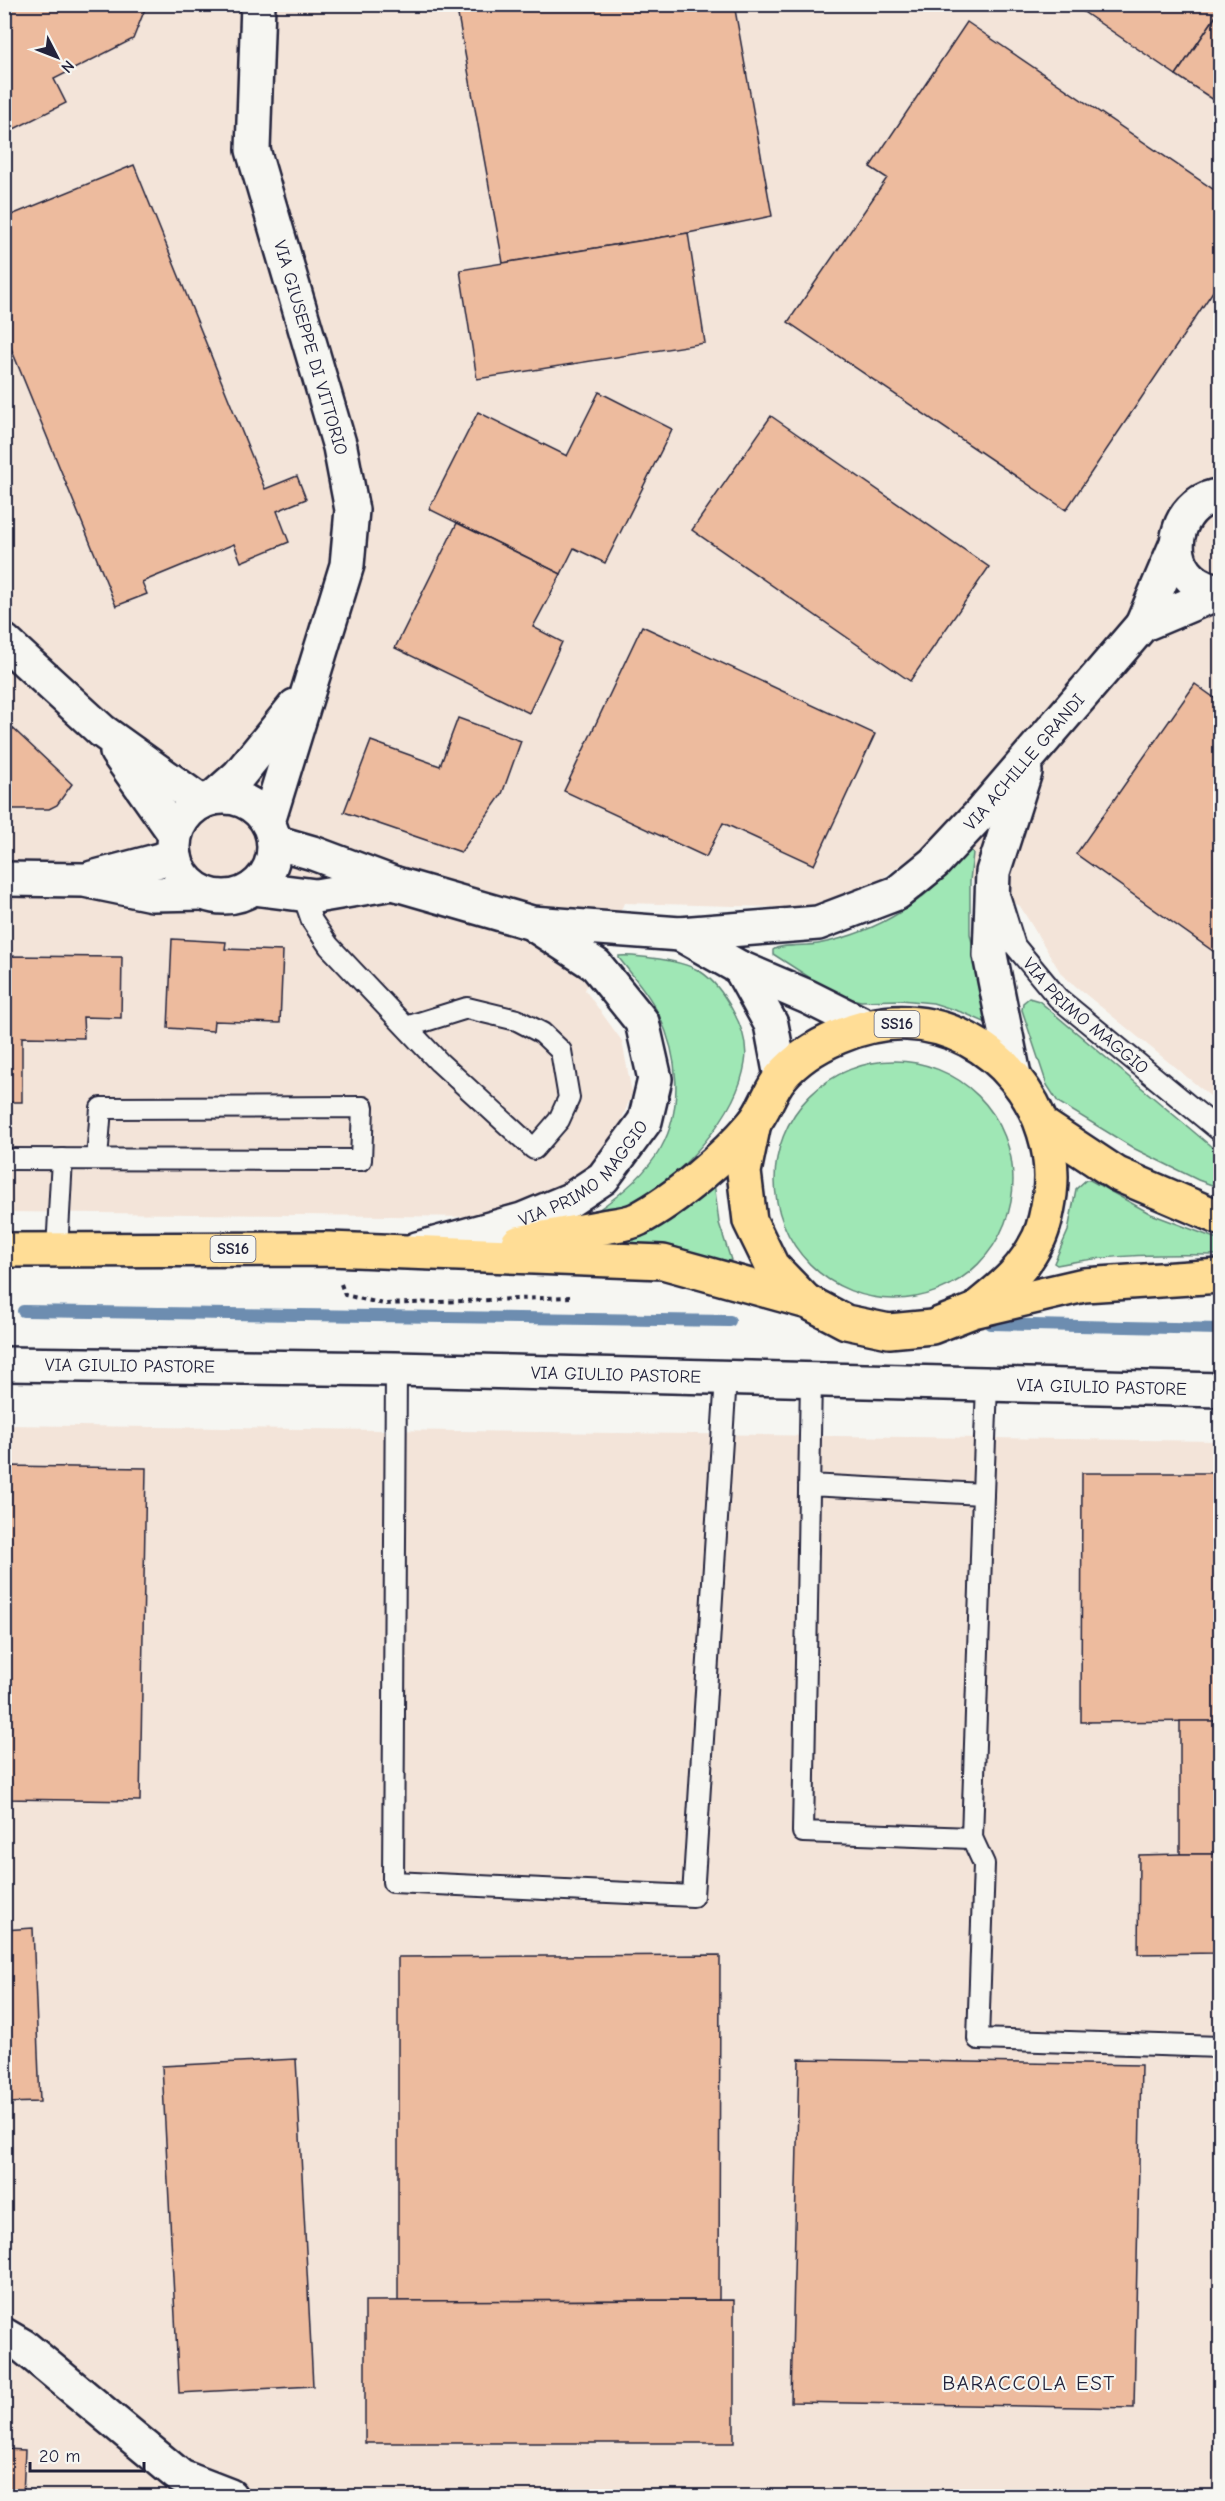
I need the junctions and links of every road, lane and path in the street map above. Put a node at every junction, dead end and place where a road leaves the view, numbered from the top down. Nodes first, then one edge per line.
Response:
1 (258, 4) edge
2 (1221, 478) edge
3 (1210, 500) edge
4 (1176, 545) junction
5 (1220, 592) edge
6 (1142, 625) junction
7 (4, 641) edge
8 (307, 690) junction
9 (102, 731) junction
10 (1030, 756) junction
11 (207, 800) junction
12 (271, 832) junction
13 (175, 845) junction
14 (993, 872) junction
15 (4, 879) edge
16 (84, 880) junction
17 (393, 883) junction
18 (253, 888) junction
19 (204, 893) junction
20 (303, 895) junction
21 (532, 923) junction
22 (680, 934) junction
23 (740, 968) junction
24 (866, 1026) junction
25 (406, 1027) junction
26 (1014, 1075) junction
27 (781, 1077) junction
28 (754, 1123) junction
29 (1043, 1125) junction
30 (1221, 1131) edge
31 (62, 1159) junction
32 (97, 1159) junction
33 (4, 1160) edge
34 (1221, 1218) edge
35 (330, 1249) junction
36 (57, 1250) junction
37 (5, 1251) edge
38 (409, 1252) junction
39 (463, 1253) junction
40 (1221, 1276) edge
41 (579, 1297) dead end
42 (808, 1302) junction
43 (973, 1311) junction
44 (7, 1361) edge
45 (396, 1369) junction
46 (726, 1377) junction
47 (811, 1379) junction
48 (987, 1384) junction
49 (1221, 1390) edge
50 (809, 1485) junction
51 (983, 1494) junction
52 (972, 1838) junction
53 (1221, 2047) edge
54 (4, 2335) edge
55 (230, 2496) edge

1 - 8 street, VIA GIUSEPPE DI VITTORIO
2 - 3 street, VIA ACHILLE GRANDI
3 - 4 street, VIA ACHILLE GRANDI
4 - 5 street, VIA ACHILLE GRANDI
4 - 6 street, VIA ACHILLE GRANDI
5 - 6 street, VIA ACHILLE GRANDI
6 - 10 street, VIA ACHILLE GRANDI
7 - 9 street
8 - 11 street, VIA GIUSEPPE DI VITTORIO
8 - 12 street, VIA GIUSEPPE DI VITTORIO
9 - 11 street
9 - 13 street
10 - 14 street, VIA PRIMO MAGGIO
10 - 22 street, VIA ACHILLE GRANDI
11 - 12 street
11 - 13 street
12 - 17 street
12 - 18 street
13 - 16 street
13 - 19 street
14 - 26 street, VIA PRIMO MAGGIO
14 - 30 lane, VIA PRIMO MAGGIO
15 - 16 street
16 - 19 street
17 - 20 street
17 - 21 street
18 - 19 street
18 - 20 street
20 - 25 lane
21 - 22 street
21 - 38 street, VIA PRIMO MAGGIO
22 - 23 street
23 - 24 street
23 - 27 street
24 - 26 main road, VIA PRIMO MAGGIO / SS16
24 - 27 main road, VIA PRIMO MAGGIO / SS16
25 - 25 lane
26 - 29 main road, VIA PRIMO MAGGIO / SS16
27 - 28 main road, VIA PRIMO MAGGIO / SS16
28 - 39 main road, VIA PRIMO MAGGIO / SS16
28 - 42 main road, VIA PRIMO MAGGIO / SS16
29 - 34 main road
29 - 43 main road, VIA PRIMO MAGGIO / SS16
31 - 32 lane
31 - 33 lane
31 - 36 lane
32 - 32 lane
35 - 36 main road, VIA PRIMO MAGGIO / SS16
35 - 38 main road, VIA PRIMO MAGGIO / SS16
35 - 41 path
36 - 37 main road, VIA PRIMO MAGGIO / SS16
38 - 39 main road, VIA PRIMO MAGGIO / SS16
39 - 42 main road, VIA PRIMO MAGGIO / SS16
40 - 43 main road, VIA PRIMO MAGGIO / SS16
42 - 43 main road, VIA PRIMO MAGGIO / SS16
44 - 45 street, VIA GIULIO PASTORE
45 - 46 street, VIA GIULIO PASTORE
45 - 46 lane
46 - 47 street, VIA GIULIO PASTORE
47 - 48 street, VIA GIULIO PASTORE
47 - 50 lane
48 - 49 street, VIA GIULIO PASTORE
48 - 51 lane
50 - 51 lane
50 - 52 lane
51 - 52 lane
52 - 53 lane
54 - 55 street

